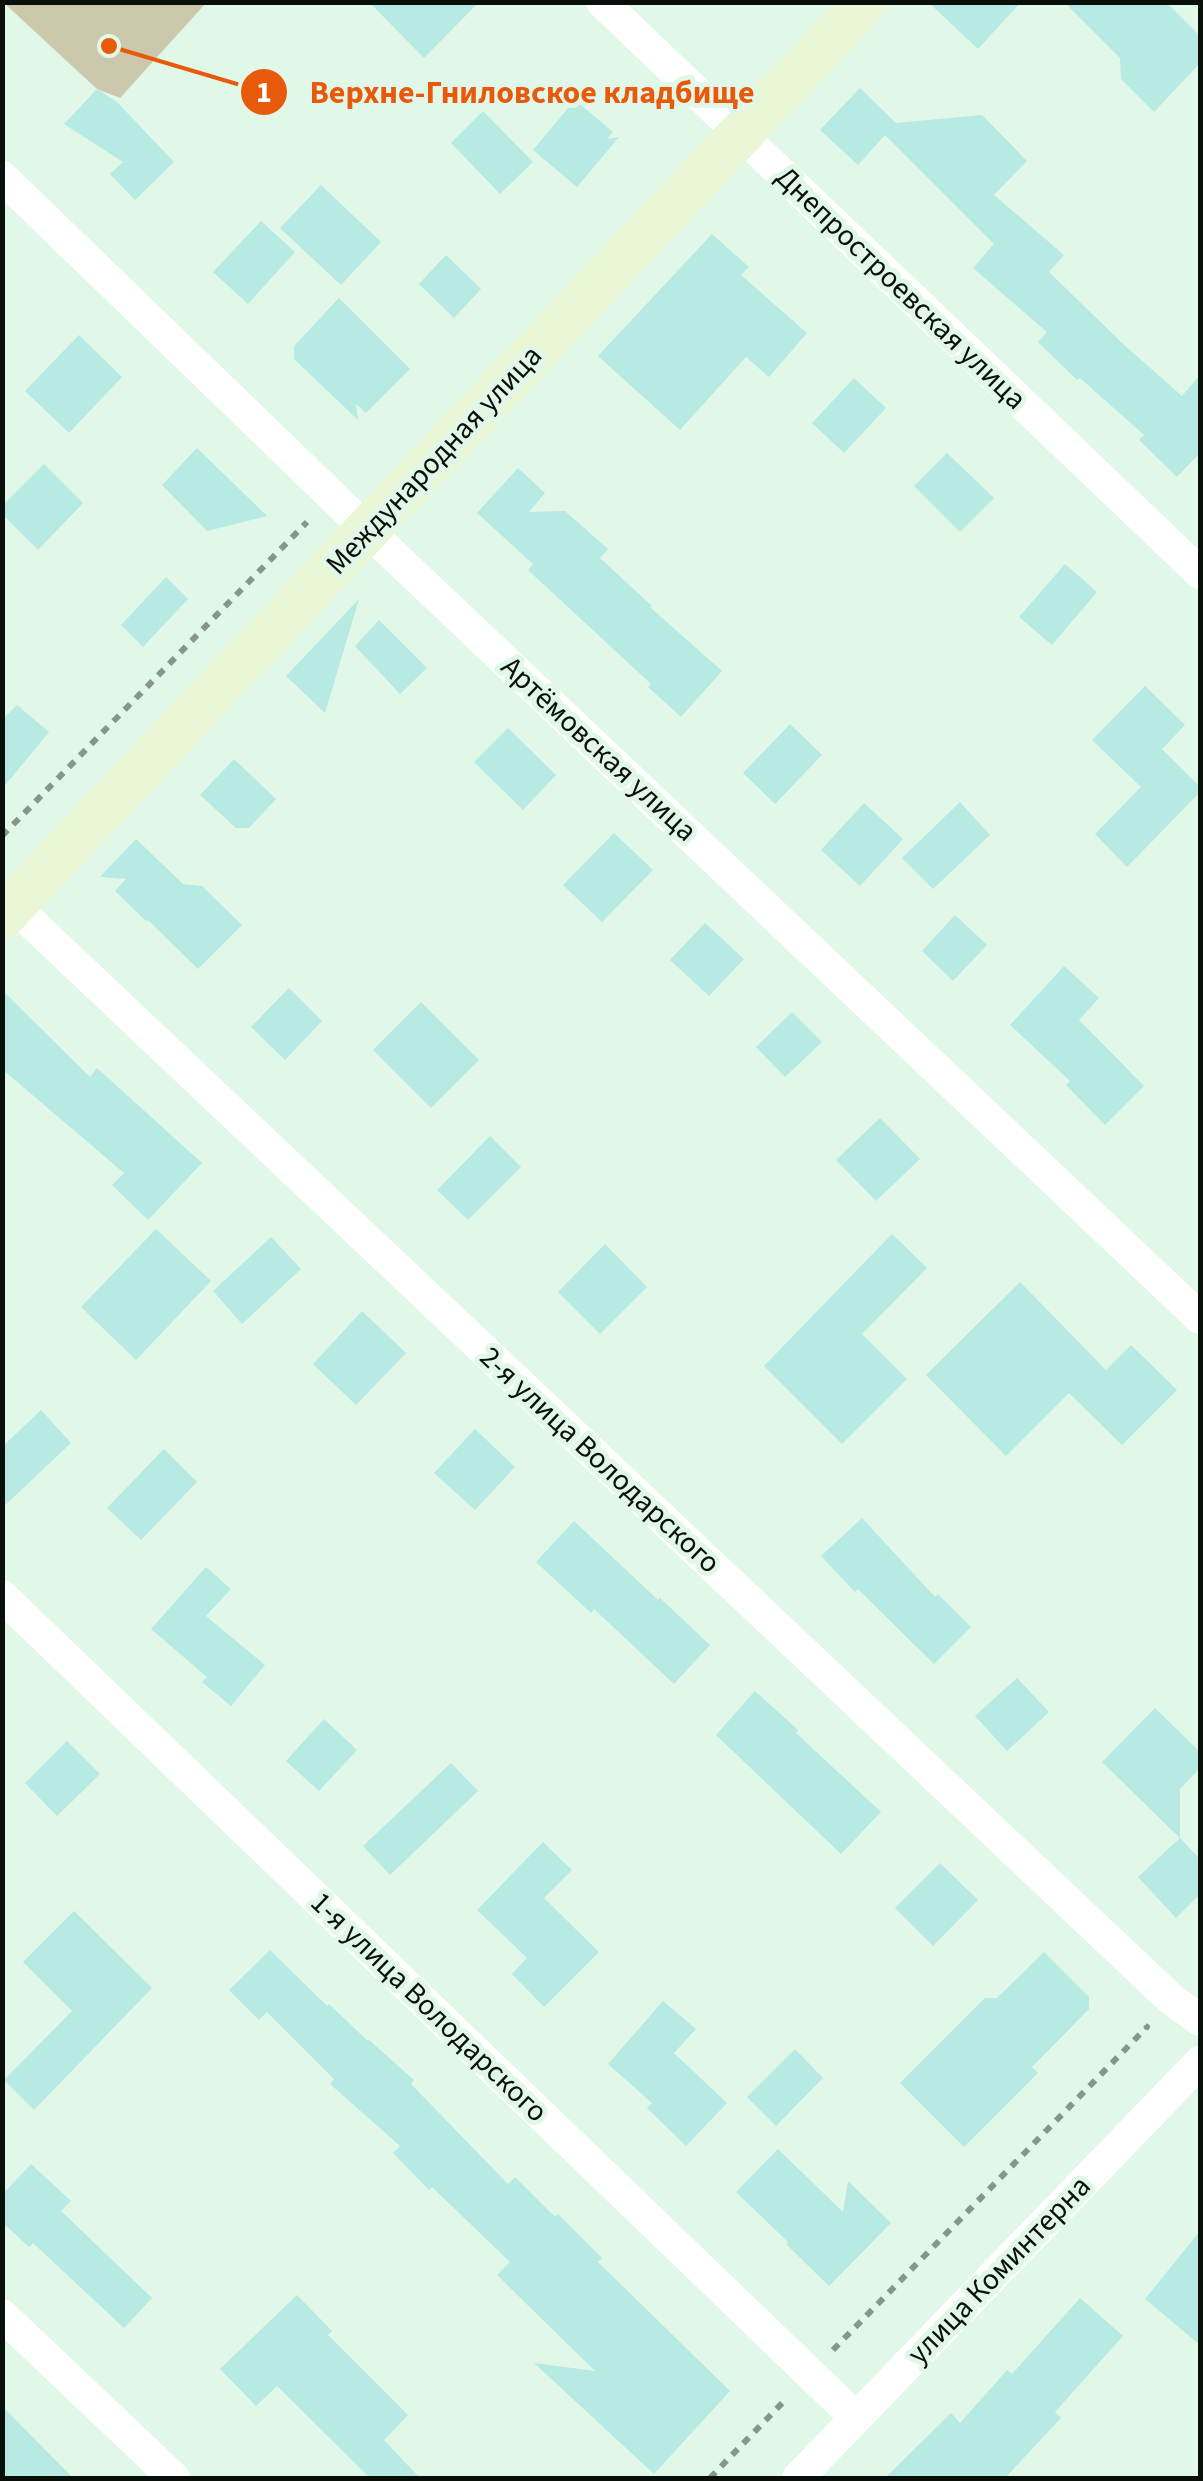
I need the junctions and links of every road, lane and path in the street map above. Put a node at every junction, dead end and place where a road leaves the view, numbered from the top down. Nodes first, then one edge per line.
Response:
1 (602, 2) edge
2 (865, 2) edge
3 (741, 134) junction
4 (2, 176) edge
5 (332, 496) junction
6 (368, 530) junction
7 (1200, 573) edge
8 (2, 836) edge
9 (6, 906) edge
10 (1200, 1318) edge
11 (2, 1596) edge
12 (1133, 2014) dead end
13 (1200, 2020) edge
14 (1200, 2062) edge
15 (2, 2315) edge
16 (810, 2374) junction
17 (856, 2418) junction
18 (174, 2478) edge
19 (710, 2478) edge
20 (798, 2478) edge

1 - 3 street, Днепростроевская улица
2 - 3 main road, Международная улица
3 - 6 main road, Международная улица
3 - 7 street, Днепростроевская улица
4 - 5 street, Артёмовская улица
5 - 6 street, Артёмовская улица
5 - 8 path
6 - 9 main road, Международная улица
6 - 10 street, Артёмовская улица
9 - 13 street, 2-я улица Володарского
11 - 16 street, 1-я улица Володарского
12 - 16 path
14 - 17 street, улица Коминтерна
15 - 18 street
16 - 17 street, 1-я улица Володарского
16 - 19 path
17 - 20 street, улица Коминтерна

